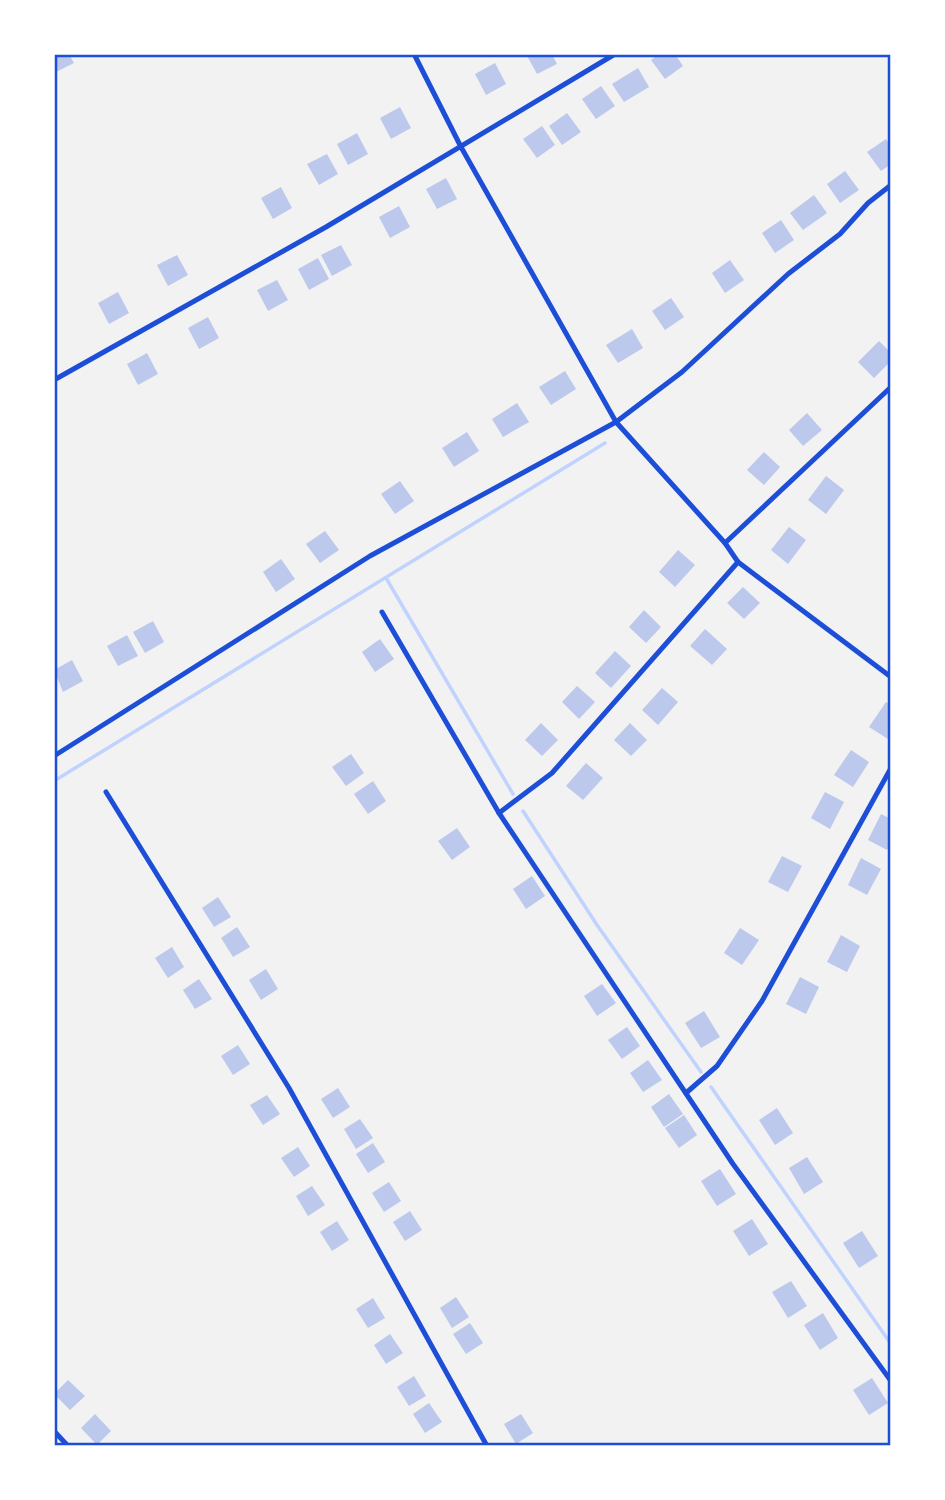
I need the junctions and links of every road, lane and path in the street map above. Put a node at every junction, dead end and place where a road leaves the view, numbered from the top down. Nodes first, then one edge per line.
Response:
1 (414, 54) edge
2 (615, 54) edge
3 (461, 147) junction
4 (891, 185) edge
5 (54, 380) edge
6 (891, 387) edge
7 (616, 422) junction
8 (725, 543) junction
9 (737, 562) junction
10 (382, 612) dead end
11 (891, 677) edge
12 (54, 756) edge
13 (891, 768) edge
14 (106, 792) dead end
15 (499, 813) junction
16 (687, 1093) junction
17 (891, 1381) edge
18 (54, 1431) edge
19 (68, 1446) edge
20 (487, 1446) edge

1 - 3 street
2 - 3 street
3 - 5 street
3 - 7 street
4 - 7 street
6 - 8 street
7 - 8 street
7 - 12 street
8 - 9 street
9 - 11 street
9 - 15 street
10 - 15 street
13 - 16 street
14 - 20 street
15 - 16 street
16 - 17 street
18 - 19 street

